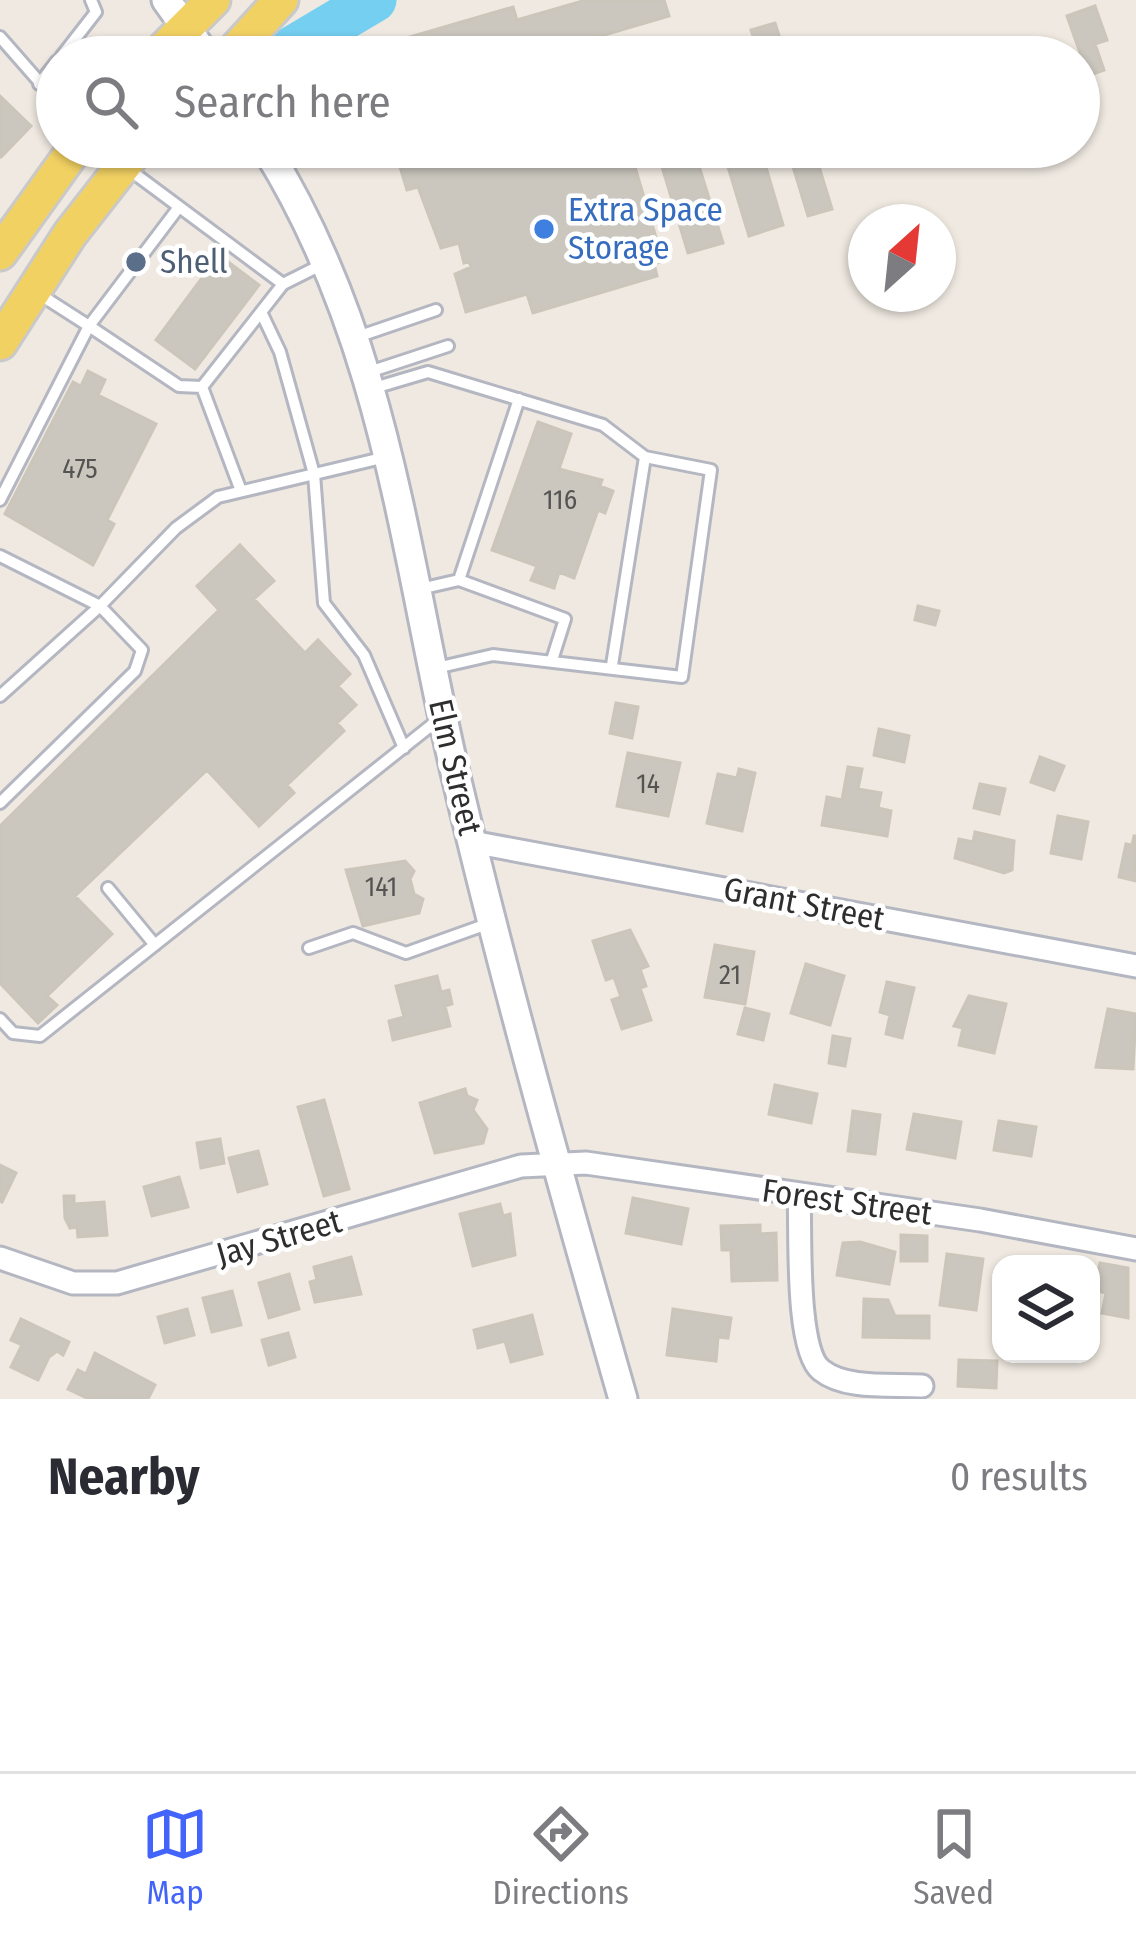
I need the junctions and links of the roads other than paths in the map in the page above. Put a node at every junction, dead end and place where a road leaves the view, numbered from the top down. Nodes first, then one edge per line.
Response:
1 (91, 0) edge
2 (213, 0) edge
3 (280, 0) edge
4 (176, 13) edge
5 (77, 36) edge
6 (248, 36) edge
7 (0, 37) edge
8 (36, 80) edge
9 (61, 168) edge
10 (122, 168) edge
11 (142, 168) edge
12 (278, 168) edge
13 (179, 207) junction
14 (0, 253) edge
15 (329, 261) junction
16 (284, 284) junction
17 (32, 290) junction
18 (436, 310) dead end
19 (261, 312) junction
20 (89, 326) junction
21 (357, 337) junction
22 (0, 344) edge
23 (448, 346) dead end
24 (371, 380) junction
25 (202, 387) junction
26 (519, 399) junction
27 (389, 456) junction
28 (645, 457) junction
29 (314, 474) junction
30 (242, 491) junction
31 (0, 500) edge
32 (0, 556) edge
33 (459, 580) junction
34 (416, 590) junction
35 (100, 606) junction
36 (552, 660) junction
37 (612, 665) junction
38 (433, 668) junction
39 (0, 696) edge
40 (443, 716) junction
41 (404, 748) junction
42 (0, 803) edge
43 (472, 842) junction
44 (108, 888) dead end
45 (494, 922) junction
46 (155, 945) junction
47 (309, 948) dead end
48 (1136, 966) edge
49 (0, 1019) edge
50 (558, 1165) junction
51 (800, 1195) junction
52 (1136, 1249) edge
53 (0, 1258) edge
54 (922, 1385) dead end
55 (622, 1399) edge

1 - 5 lane
2 - 4 main road
3 - 6 main road
7 - 8 lane
9 - 14 main road
10 - 17 main road
11 - 13 lane
12 - 15 main road, Elm Street
13 - 16 lane
13 - 20 lane
15 - 16 lane
15 - 21 main road, Elm Street
16 - 19 lane
17 - 20 lane
17 - 22 main road
18 - 21 lane
19 - 25 lane
19 - 29 lane
20 - 25 lane
20 - 31 lane
21 - 24 main road, Elm Street
23 - 24 lane
24 - 26 lane
24 - 27 main road, Elm Street
25 - 30 lane
26 - 28 lane
26 - 33 lane
27 - 29 lane
27 - 34 main road, Elm Street
28 - 37 lane
28 - 37 lane
29 - 30 lane
29 - 41 lane
30 - 35 lane
32 - 35 lane
33 - 34 lane
33 - 36 lane
34 - 38 main road, Elm Street
35 - 39 lane
35 - 42 lane
36 - 37 lane
36 - 38 lane
38 - 40 main road, Elm Street
40 - 41 lane
40 - 43 main road, Elm Street
41 - 46 lane
43 - 45 main road, Elm Street
43 - 48 street, Grant Street
44 - 46 lane
45 - 47 lane
45 - 50 main road, Elm Street
46 - 49 lane
50 - 51 street, Forest Street
50 - 53 street, Jay Street
50 - 55 main road, Elm Street
51 - 52 street, Forest Street
51 - 54 street

